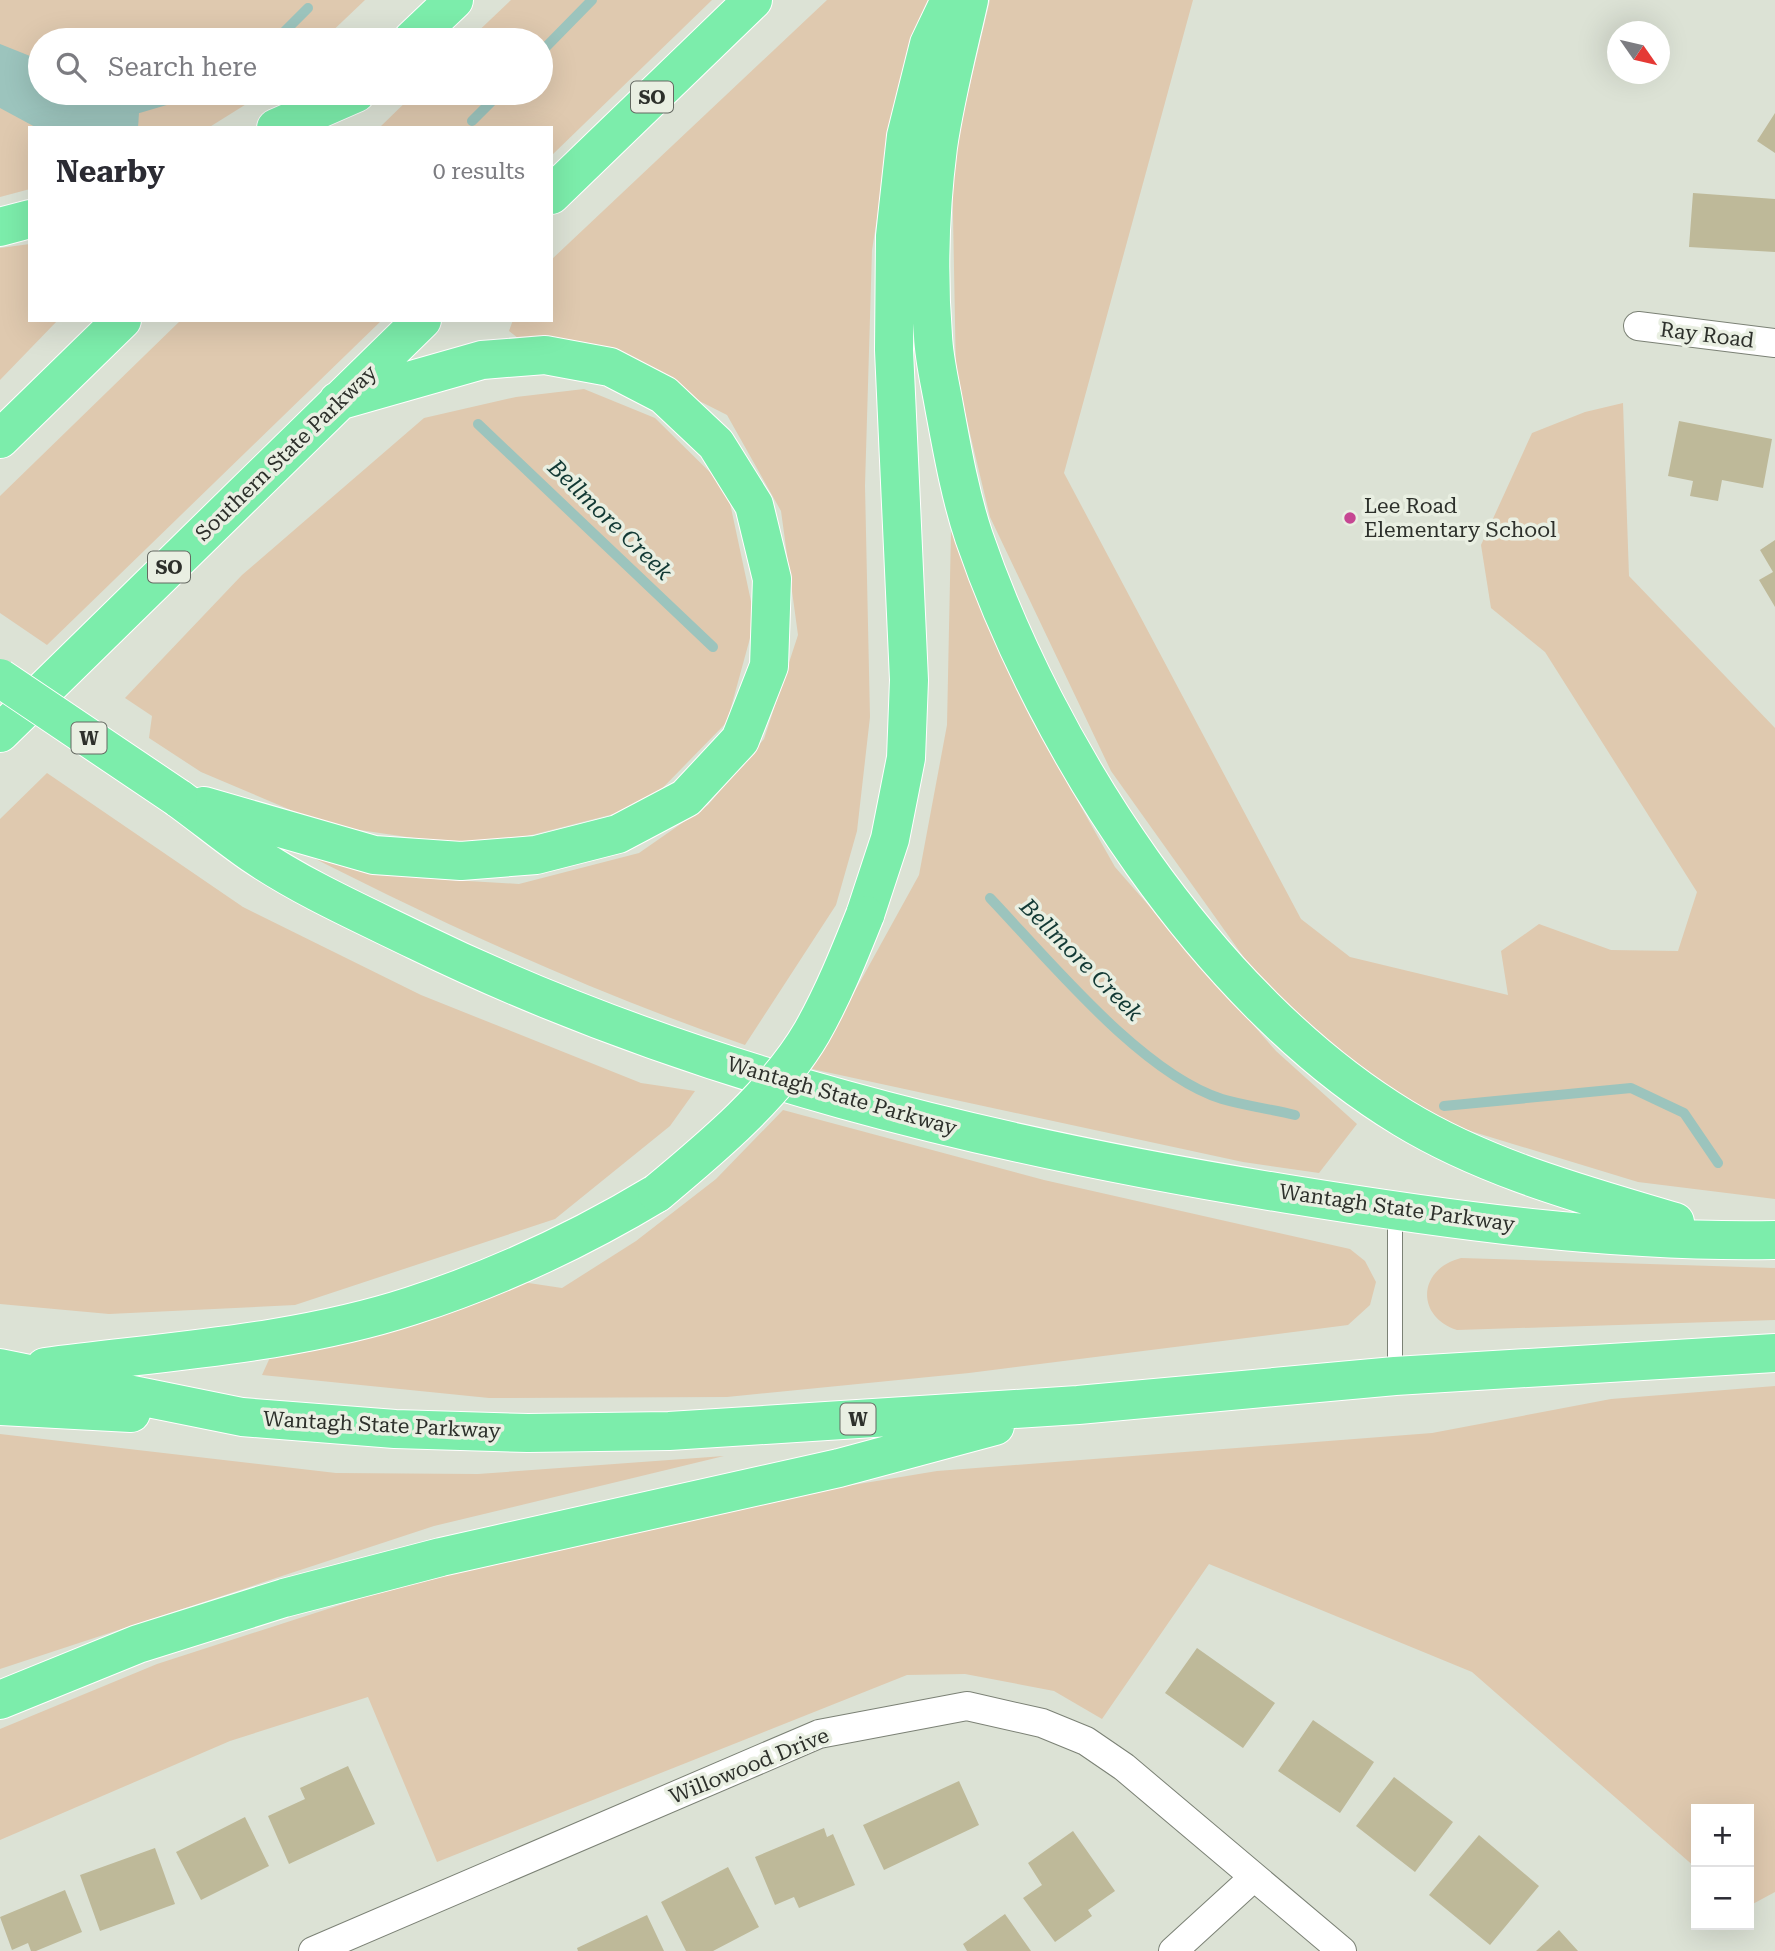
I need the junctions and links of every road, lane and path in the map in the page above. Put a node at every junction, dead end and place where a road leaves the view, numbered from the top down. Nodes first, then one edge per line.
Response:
1 (453, 0) edge
2 (753, 0) edge
3 (950, 0) edge
4 (968, 0) edge
5 (424, 28) edge
6 (329, 105) edge
7 (345, 105) edge
8 (281, 126) edge
9 (323, 126) edge
10 (553, 193) edge
11 (28, 220) edge
12 (0, 227) edge
13 (120, 322) edge
14 (420, 322) edge
15 (1639, 327) dead end
16 (1775, 343) edge
17 (338, 401) junction
18 (0, 439) edge
19 (0, 678) edge
20 (0, 733) edge
21 (178, 798) junction
22 (1395, 1212) junction
23 (1775, 1240) edge
24 (1734, 1241) junction
25 (1775, 1353) edge
26 (1395, 1376) junction
27 (4, 1382) edge
28 (1078, 1405) junction
29 (0, 1700) edge
30 (1254, 1877) junction
31 (313, 1951) edge
32 (1173, 1951) edge
33 (1342, 1951) edge

1 - 5 highway
2 - 10 highway, SO
3 - 27 highway, bridge
4 - 24 highway
6 - 8 highway
7 - 9 highway
11 - 12 highway
13 - 18 highway
14 - 17 highway, Southern State Parkway / SO
15 - 16 street, Ray Road
17 - 20 highway, Southern State Parkway / SO
17 - 21 highway
19 - 21 highway, Wantagh State Parkway / W, bridge
21 - 22 highway, Wantagh State Parkway / W
22 - 24 highway, Wantagh State Parkway / W
22 - 26 lane
23 - 24 highway, Wantagh State Parkway / W
25 - 26 highway, Wantagh State Parkway / W
26 - 28 highway, Wantagh State Parkway / W
27 - 28 highway, Wantagh State Parkway / W
28 - 29 highway
30 - 31 street, Willowood Drive
30 - 32 street
30 - 33 street, Willowood Drive

